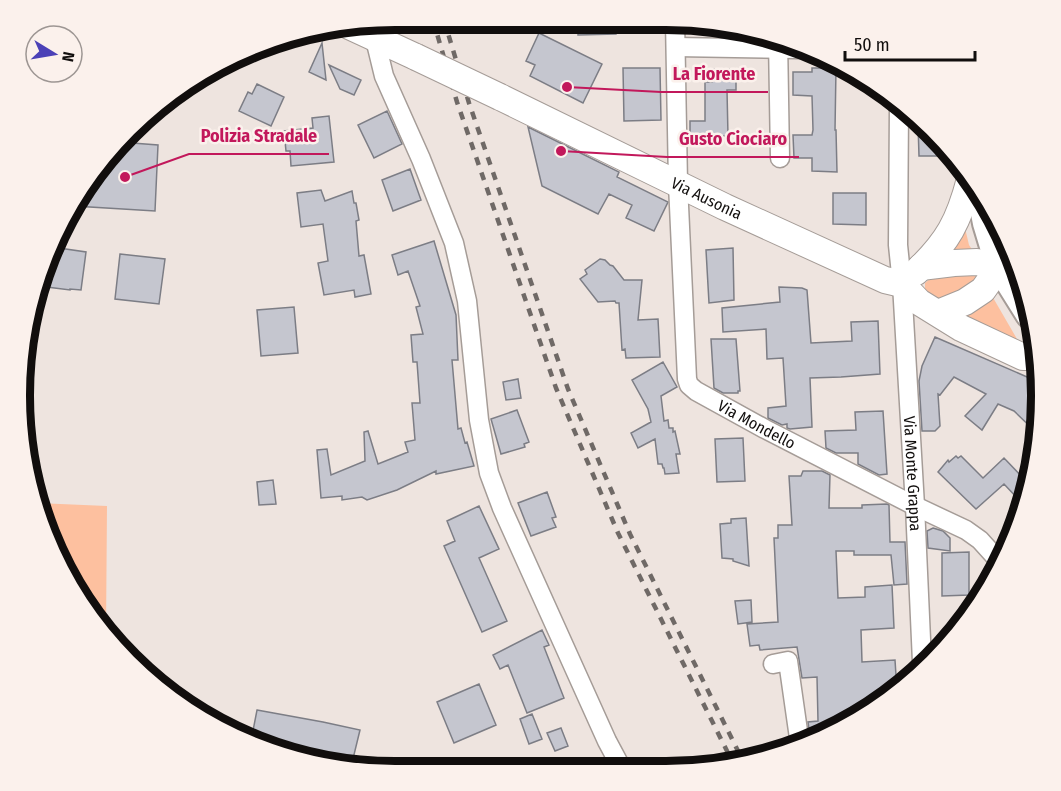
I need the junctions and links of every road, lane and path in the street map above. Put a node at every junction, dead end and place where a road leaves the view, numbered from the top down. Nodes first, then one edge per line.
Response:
1 (675, 30) edge
2 (361, 32) edge
3 (375, 39) junction
4 (768, 44) edge
5 (676, 47) junction
6 (778, 47) edge
7 (899, 115) edge
8 (780, 158) dead end
9 (678, 184) junction
10 (967, 190) edge
11 (987, 222) edge
12 (1000, 266) junction
13 (921, 267) junction
14 (903, 284) junction
15 (1017, 293) edge
16 (938, 313) junction
17 (1029, 357) edge
18 (915, 506) junction
19 (994, 555) edge
20 (922, 656) edge
21 (773, 664) dead end
22 (799, 736) edge
23 (618, 761) edge

1 - 5 street
2 - 3 street, Via Ausonia
3 - 9 street, Via Ausonia, bridge
3 - 23 street
4 - 5 street
5 - 9 street
6 - 8 street
7 - 14 street, Via Monte Grappa
9 - 14 street, Via Ausonia
9 - 18 street, Via Mondello
10 - 13 street
11 - 12 main road
12 - 13 street
12 - 15 main road
12 - 16 street
13 - 14 street
14 - 16 street, Via Ausonia
14 - 18 street, Via Monte Grappa
16 - 17 street, Via Ausonia
18 - 19 street, Via Mondello
18 - 20 street, Via Monte Grappa
21 - 22 street

